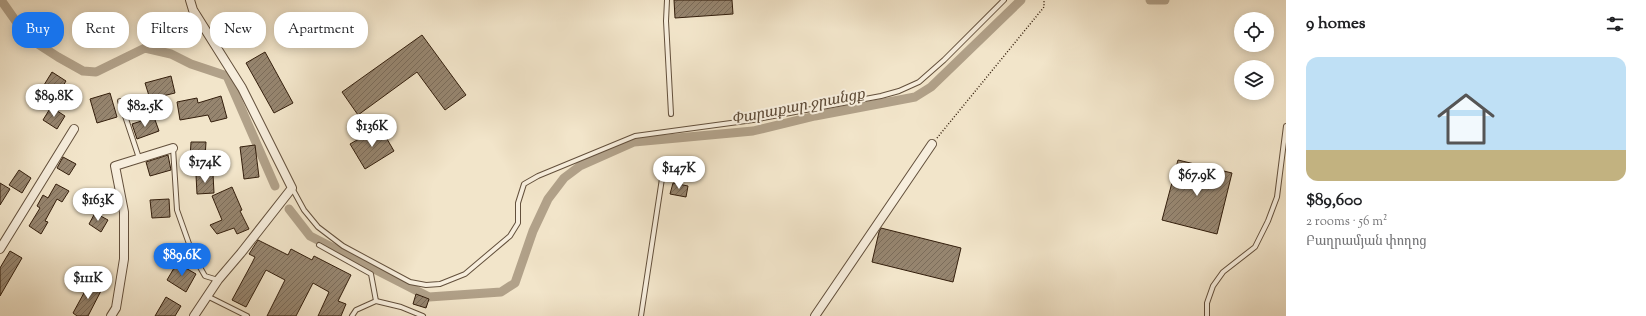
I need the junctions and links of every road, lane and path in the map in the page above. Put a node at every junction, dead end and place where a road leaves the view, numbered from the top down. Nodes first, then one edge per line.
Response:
1 (190, 0) edge
2 (667, 0) edge
3 (1004, 0) edge
4 (1044, 0) edge
5 (120, 101) dead end
6 (671, 114) dead end
7 (1286, 126) edge
8 (74, 129) dead end
9 (932, 144) joint
10 (174, 148) joint
11 (139, 159) junction
12 (664, 172) dead end
13 (1280, 173) junction
14 (1286, 173) edge
15 (292, 188) junction
16 (319, 245) dead end
17 (0, 249) edge
18 (218, 280) junction
19 (207, 296) junction
20 (376, 301) junction
21 (111, 316) edge
22 (194, 316) edge
23 (247, 316) edge
24 (352, 316) edge
25 (423, 316) edge
26 (640, 316) edge
27 (815, 316) edge
28 (1207, 316) edge

1 - 15 street
2 - 6 lane
3 - 15 lane
4 - 9 path
5 - 11 lane
7 - 13 lane
8 - 17 street
9 - 27 street
10 - 11 street
10 - 18 lane
11 - 21 street
12 - 26 lane
13 - 14 lane
13 - 28 lane
15 - 18 street
16 - 20 lane
18 - 19 street
19 - 22 street
19 - 23 lane
20 - 24 lane
20 - 25 lane

